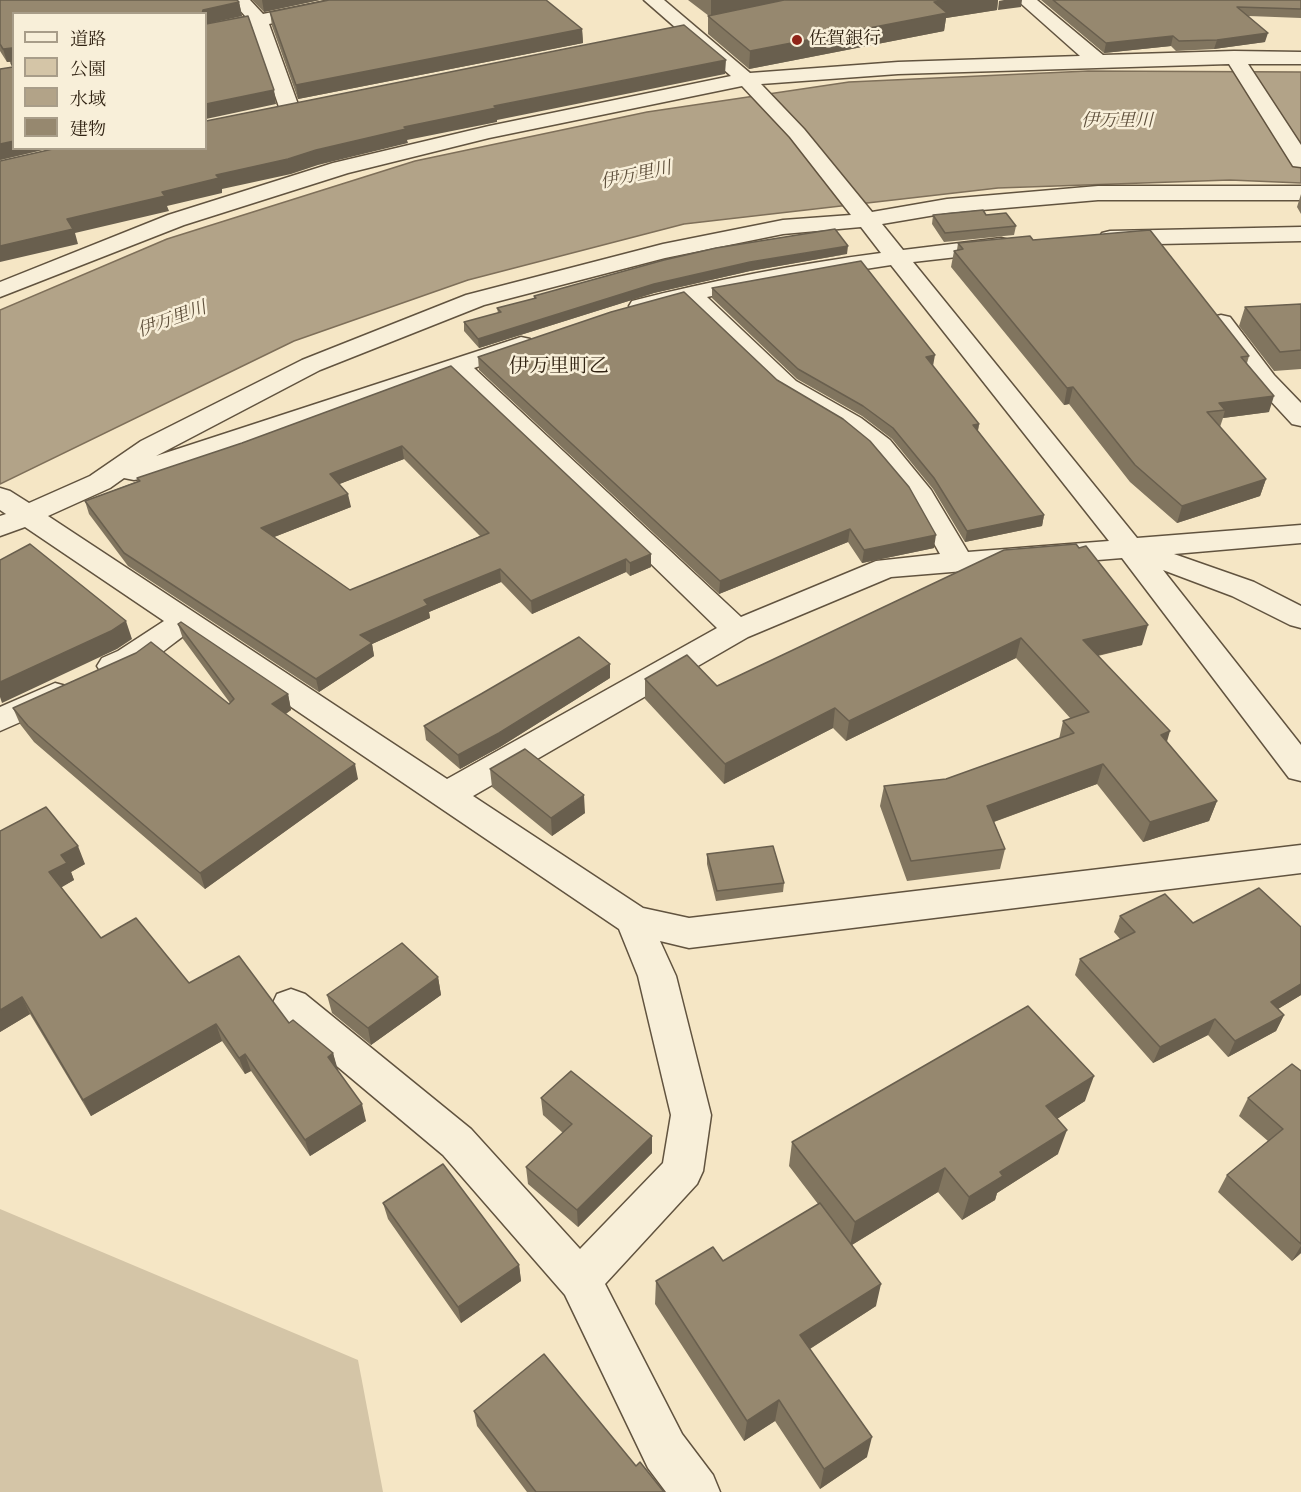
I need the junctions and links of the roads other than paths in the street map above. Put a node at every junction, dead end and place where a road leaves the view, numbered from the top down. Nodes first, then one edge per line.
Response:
1 (240, 0) edge
2 (357, 0) edge
3 (653, 0) edge
4 (1026, 0) edge
5 (259, 20) junction
6 (710, 25) dead end
7 (687, 29) junction
8 (207, 31) edge
9 (664, 34) edge
10 (1234, 57) junction
11 (1301, 58) edge
12 (1098, 61) junction
13 (746, 79) junction
14 (314, 105) edge
15 (290, 110) junction
16 (269, 114) edge
17 (1301, 161) edge
18 (1301, 193) edge
19 (866, 220) junction
20 (1301, 234) edge
21 (1154, 235) junction
22 (1083, 239) edge
23 (1023, 243) edge
24 (897, 257) junction
25 (1175, 262) edge
26 (2, 285) edge
27 (689, 293) junction
28 (1210, 307) edge
29 (624, 311) edge
30 (546, 335) edge
31 (457, 366) junction
32 (1301, 418) edge
33 (100, 482) junction
34 (8, 511) edge
35 (1301, 534) edge
36 (1129, 548) junction
37 (959, 562) junction
38 (1301, 618) edge
39 (184, 621) junction
40 (737, 630) junction
41 (0, 720) edge
42 (1301, 769) edge
43 (447, 795) junction
44 (1301, 859) edge
45 (633, 920) junction
46 (291, 1005) dead end
47 (580, 1280) junction
48 (696, 1492) edge

1 - 5 street
2 - 5 street
3 - 7 street
4 - 12 street
5 - 8 street
5 - 15 street
6 - 7 street
7 - 9 street
7 - 13 street
10 - 11 street
10 - 12 street
10 - 17 street
12 - 13 street
13 - 19 street
13 - 26 street
14 - 15 street
15 - 16 street
18 - 19 street
19 - 24 street
19 - 33 street
20 - 21 street
21 - 22 street
21 - 25 street
23 - 24 street
24 - 27 street
24 - 36 street
27 - 29 street
27 - 37 street
28 - 32 street
30 - 31 street
31 - 33 street
31 - 40 street
33 - 34 street
34 - 39 street
35 - 36 street
36 - 37 street
36 - 38 street
36 - 42 street
37 - 40 street
39 - 41 street
39 - 43 street
40 - 43 street
43 - 45 street
44 - 45 street
45 - 47 street
46 - 47 street
47 - 48 street

